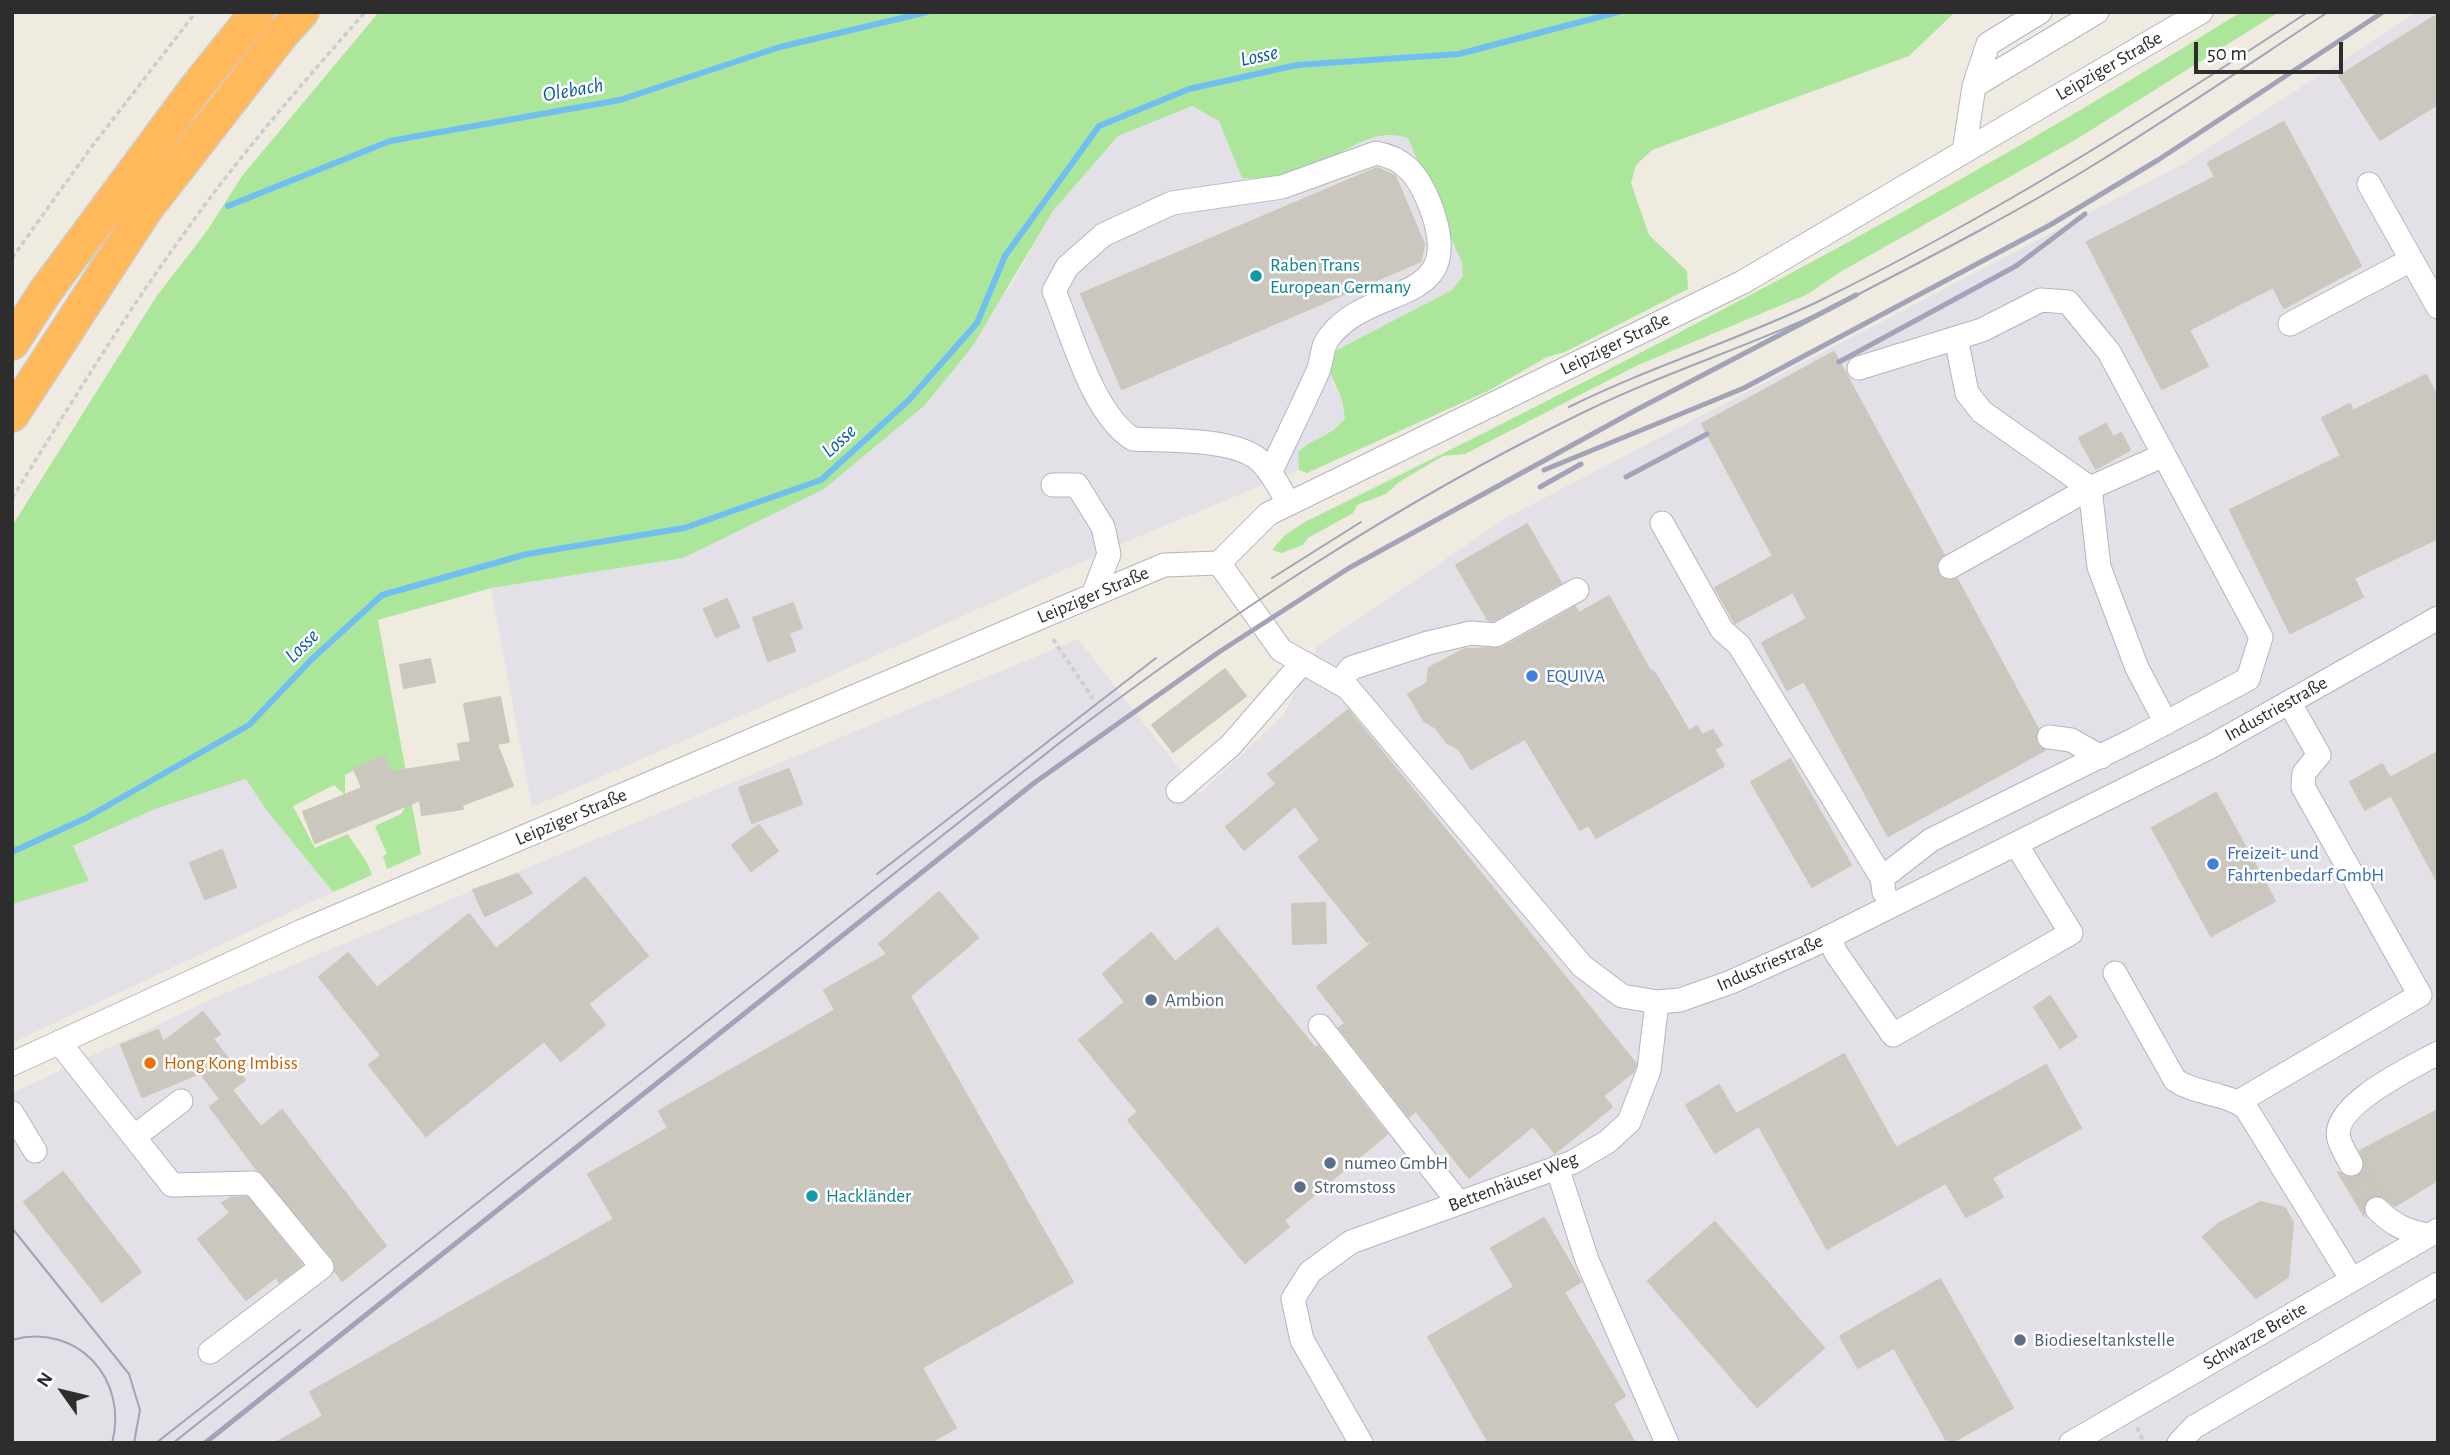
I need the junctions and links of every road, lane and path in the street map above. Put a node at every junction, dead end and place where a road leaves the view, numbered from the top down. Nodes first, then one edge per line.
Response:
1 (196, 12) edge
2 (257, 12) edge
3 (302, 12) edge
4 (365, 12) edge
5 (2040, 12) edge
6 (2097, 12) edge
7 (2201, 12) edge
8 (1974, 86) junction
9 (1964, 152) junction
10 (2369, 184) dead end
11 (12, 258) edge
12 (2412, 260) junction
13 (2438, 307) edge
14 (2290, 324) dead end
15 (1956, 338) junction
16 (12, 343) edge
17 (1859, 368) dead end
18 (12, 415) edge
19 (2164, 455) junction
20 (1270, 473) junction
21 (1053, 485) dead end
22 (2090, 488) junction
23 (12, 498) edge
24 (1289, 504) junction
25 (1662, 523) dead end
26 (1219, 563) junction
27 (1950, 567) dead end
28 (1577, 590) dead end
29 (1093, 595) junction
30 (2438, 618) edge
31 (1053, 639) dead end
32 (1302, 663) junction
33 (1339, 683) junction
34 (1093, 699) dead end
35 (2289, 702) junction
36 (2166, 723) junction
37 (2049, 737) dead end
38 (2101, 757) junction
39 (1178, 791) dead end
40 (2016, 844) junction
41 (1882, 878) junction
42 (1886, 909) junction
43 (1829, 937) junction
44 (2115, 973) dead end
45 (1657, 1002) junction
46 (1320, 1026) dead end
47 (59, 1042) junction
48 (2438, 1053) edge
49 (12, 1063) edge
50 (181, 1101) dead end
51 (2238, 1102) junction
52 (12, 1113) edge
53 (134, 1137) junction
54 (35, 1151) dead end
55 (2351, 1164) tunnel mouth
56 (1558, 1167) junction
57 (1459, 1203) junction
58 (2377, 1209) tunnel mouth
59 (2433, 1233) edge
60 (2352, 1280) junction
61 (2438, 1284) edge
62 (210, 1352) dead end
63 (1361, 1443) edge
64 (1667, 1443) edge
65 (2071, 1443) edge
66 (2179, 1443) edge

1 - 11 path
2 - 16 highway
3 - 18 highway
4 - 23 path
5 - 8 street
6 - 8 street
7 - 9 street, Leipziger Straße
8 - 9 street
9 - 24 street, Leipziger Straße
10 - 12 street
12 - 13 street
12 - 14 street
15 - 17 street
15 - 19 street
15 - 22 street
19 - 22 street
19 - 36 street
20 - 20 street
20 - 24 street
21 - 29 street
22 - 27 street
22 - 36 street
24 - 26 street, Leipziger Straße
25 - 41 street
26 - 29 street, Leipziger Straße
26 - 32 street, Industriestraße
28 - 33 street
29 - 47 street, Leipziger Straße
30 - 35 street, Industriestraße
31 - 34 path
32 - 33 street, Industriestraße
32 - 39 street
33 - 45 street, Industriestraße
35 - 40 street, Industriestraße
35 - 51 street
36 - 38 street
37 - 38 street
38 - 41 street
40 - 42 street, Industriestraße
40 - 43 street
41 - 42 street
42 - 43 street, Industriestraße
43 - 45 street, Industriestraße
44 - 51 street
45 - 56 street, Bettenhäuser Weg
46 - 57 street
47 - 49 street, Leipziger Straße
47 - 53 street
48 - 55 street
50 - 53 street
51 - 60 street
52 - 54 street
53 - 62 street
56 - 57 street, Bettenhäuser Weg
56 - 64 street
57 - 63 street, Bettenhäuser Weg
58 - 59 street
59 - 60 street, Schwarze Breite
60 - 65 street, Schwarze Breite
61 - 66 street

